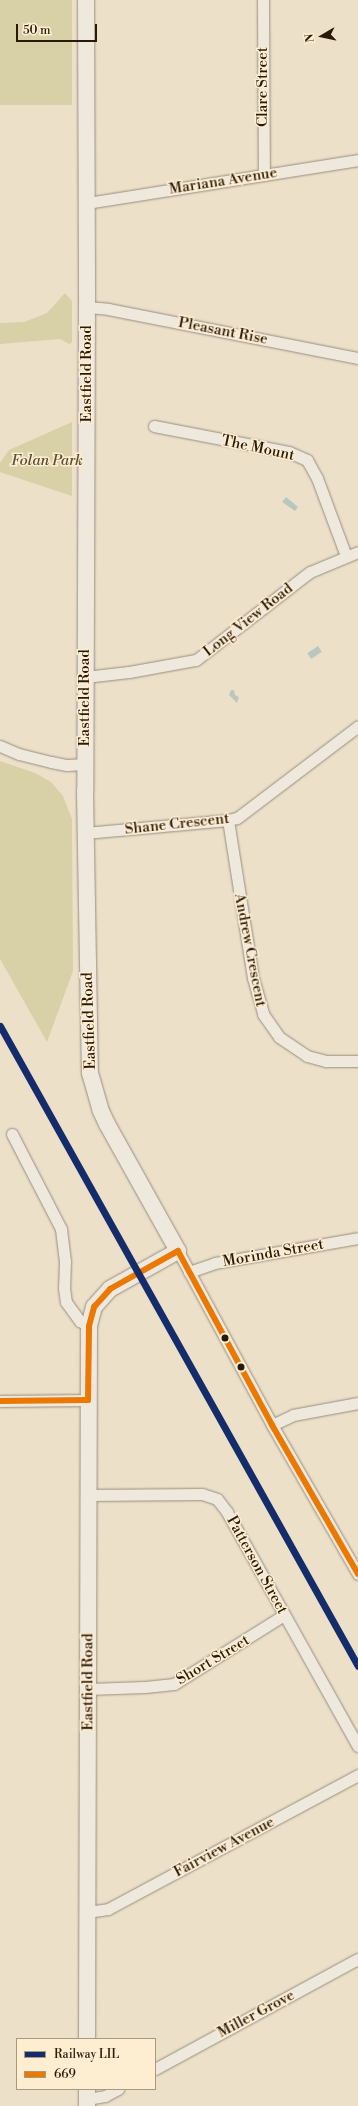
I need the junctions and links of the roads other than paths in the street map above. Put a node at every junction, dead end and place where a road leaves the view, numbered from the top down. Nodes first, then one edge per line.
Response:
1 (86, 0) edge
2 (263, 0) edge
3 (358, 160) edge
4 (264, 174) junction
5 (87, 203) junction
6 (87, 307) junction
7 (358, 358) edge
8 (154, 426) dead end
9 (358, 552) edge
10 (346, 556) junction
11 (85, 677) junction
12 (358, 726) edge
13 (0, 746) edge
14 (85, 764) junction
15 (228, 820) junction
16 (85, 833) junction
17 (358, 1060) edge
18 (12, 1134) dead end
19 (358, 1238) edge
20 (178, 1251) junction
21 (190, 1272) junction
22 (89, 1326) junction
23 (88, 1400) junction
24 (0, 1401) edge
25 (358, 1404) edge
26 (272, 1425) junction
27 (88, 1495) junction
28 (358, 1574) edge
29 (284, 1615) junction
30 (88, 1689) junction
31 (358, 1746) edge
32 (358, 1775) edge
33 (87, 1912) junction
34 (358, 1959) edge
35 (87, 2038) edge
36 (156, 2068) edge
37 (116, 2090) edge
38 (87, 2098) edge

1 - 5 main road, Eastfield Road
2 - 4 street, Clare Street
3 - 4 street, Mariana Avenue
4 - 5 street, Mariana Avenue
5 - 6 main road, Eastfield Road
6 - 7 street, Pleasant Rise
6 - 11 main road, Eastfield Road
8 - 10 street, The Mount
9 - 10 street, Long View Road
10 - 11 street, Long View Road
11 - 14 main road, Eastfield Road
12 - 15 street, Shane Crescent
13 - 14 street
14 - 16 main road, Eastfield Road
15 - 16 street, Shane Crescent
15 - 17 street, Andrew Crescent
16 - 20 main road, Eastfield Road
18 - 22 street
19 - 21 street, Morinda Street
20 - 21 street
20 - 22 main road, Eastfield Road
21 - 26 street
22 - 23 main road, Eastfield Road
23 - 24 street
23 - 27 main road, Eastfield Road
25 - 26 street
26 - 28 street
27 - 29 street, Patterson Street
27 - 30 main road, Eastfield Road
29 - 30 street, Short Street
29 - 31 street, Patterson Street
30 - 33 main road, Eastfield Road
32 - 33 street, Fairview Avenue
33 - 35 main road, Eastfield Road
34 - 36 street, Miller Grove
37 - 38 street

